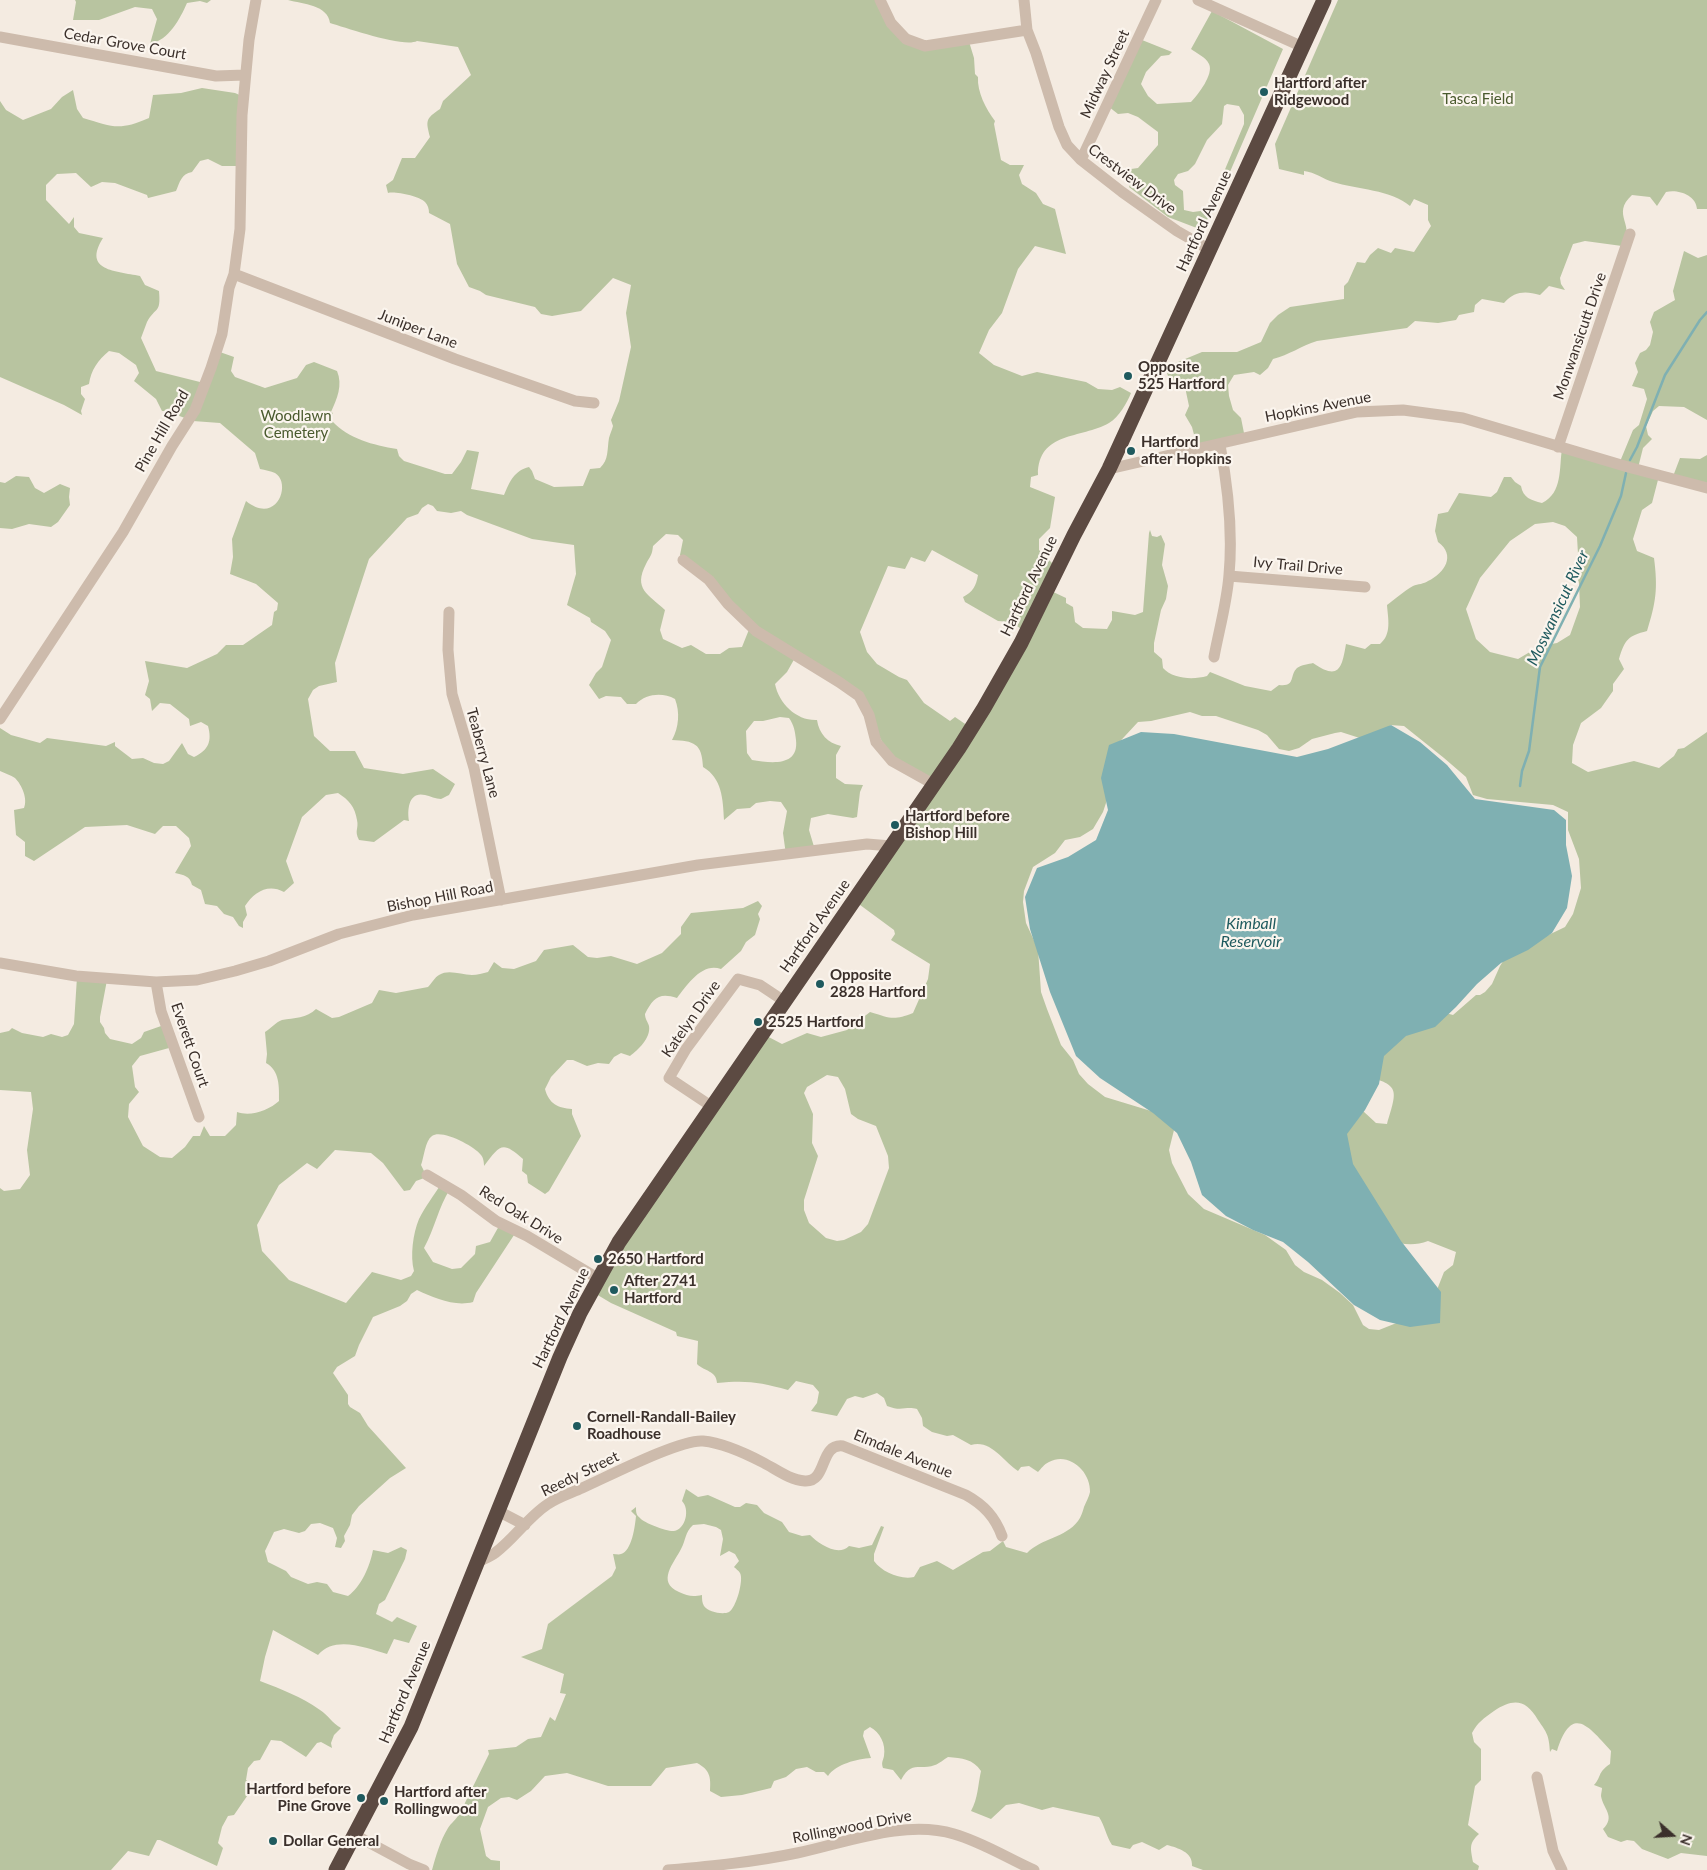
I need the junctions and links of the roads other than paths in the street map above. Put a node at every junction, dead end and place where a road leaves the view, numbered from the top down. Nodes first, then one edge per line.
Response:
1 (256, 0) edge
2 (880, 0) edge
3 (1024, 0) edge
4 (1156, 0) edge
5 (1198, 0) edge
6 (1324, 0) edge
7 (1027, 30) junction
8 (0, 37) edge
9 (1303, 47) junction
10 (245, 75) junction
11 (1081, 160) junction
12 (1630, 234) dead end
13 (1210, 250) junction
14 (234, 274) junction
15 (594, 403) dead end
16 (1220, 445) junction
17 (1558, 447) junction
18 (1109, 469) junction
19 (1707, 488) edge
20 (683, 560) dead end
21 (1229, 576) junction
22 (1365, 587) dead end
23 (449, 612) dead end
24 (1214, 658) dead end
25 (0, 719) edge
26 (935, 785) junction
27 (891, 846) junction
28 (501, 900) junction
29 (0, 963) edge
30 (156, 982) junction
31 (784, 1001) junction
32 (711, 1106) junction
33 (199, 1117) dead end
34 (427, 1175) dead end
35 (599, 1279) junction
36 (652, 1457) joint
37 (498, 1511) junction
38 (525, 1525) junction
39 (1002, 1536) dead end
40 (478, 1562) junction
41 (1537, 1777) dead end
42 (355, 1835) junction
43 (336, 1870) edge
44 (424, 1870) edge
45 (668, 1870) edge
46 (1034, 1870) edge
47 (1562, 1870) edge

1 - 10 street, Pine Hill Road
2 - 7 street
3 - 7 street, Crestview Drive
4 - 11 street, Midway Street
5 - 9 street
6 - 9 highway, Hartford Avenue
7 - 11 street, Crestview Drive
8 - 10 street, Cedar Grove Court
9 - 13 highway, Hartford Avenue
10 - 14 street, Pine Hill Road
11 - 13 street, Crestview Drive
12 - 17 street, Monwansicutt Drive
13 - 18 highway, Hartford Avenue
14 - 15 street, Juniper Lane
14 - 25 street, Pine Hill Road
16 - 17 street, Hopkins Avenue
16 - 18 street, Hopkins Avenue
16 - 21 street
17 - 19 street, Hopkins Avenue
18 - 26 highway, Hartford Avenue
20 - 26 street
21 - 22 street, Ivy Trail Drive
21 - 24 street
23 - 28 street, Teaberry Lane
26 - 27 highway, Hartford Avenue
27 - 28 street, Bishop Hill Road
27 - 31 highway, Hartford Avenue
28 - 30 street, Bishop Hill Road
29 - 30 street, Bishop Hill Road
30 - 33 street, Everett Court
31 - 32 highway, Hartford Avenue
31 - 32 street, Katelyn Drive
32 - 35 highway, Hartford Avenue
34 - 35 street, Red Oak Drive
35 - 37 highway, Hartford Avenue
36 - 38 street, Reedy Street
36 - 39 street, Elmdale Avenue
37 - 38 street
37 - 40 highway, Hartford Avenue
38 - 40 street, Reedy Street
40 - 42 highway, Hartford Avenue
41 - 47 street
42 - 43 highway, Hartford Avenue
42 - 44 street
45 - 46 street, Rollingwood Drive

